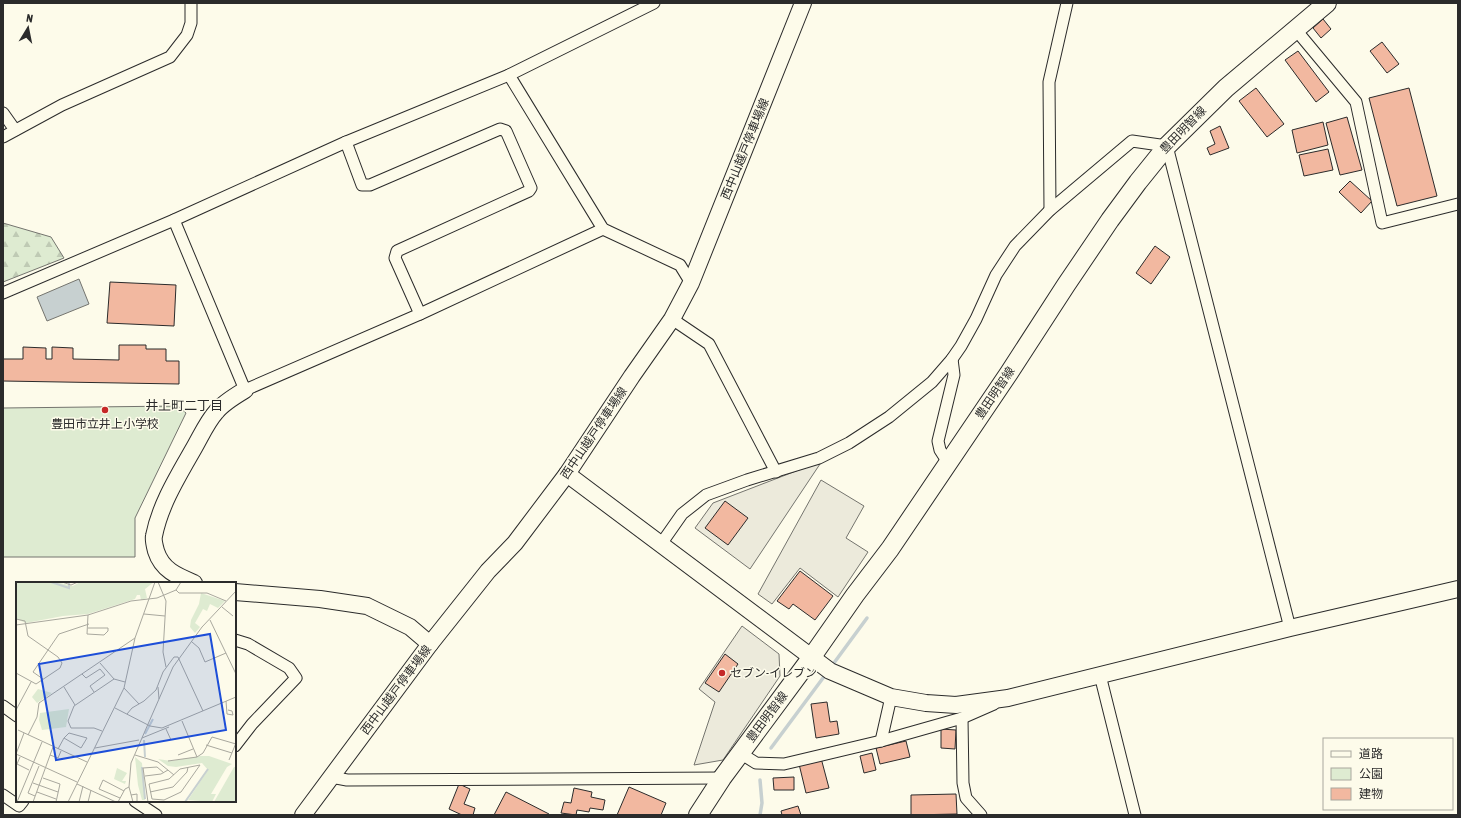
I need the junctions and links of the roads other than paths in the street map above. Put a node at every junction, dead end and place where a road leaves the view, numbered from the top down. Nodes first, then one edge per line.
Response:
1 (191, 3) edge
2 (654, 3) edge
3 (803, 3) edge
4 (1067, 3) edge
5 (1327, 3) edge
6 (1296, 30) junction
7 (509, 75) junction
8 (3, 113) edge
9 (15, 130) junction
10 (3, 137) edge
11 (346, 142) junction
12 (1167, 146) junction
13 (1458, 204) edge
14 (1050, 210) junction
15 (174, 220) junction
16 (603, 229) junction
17 (691, 283) junction
18 (3, 293) edge
19 (420, 314) junction
20 (672, 319) junction
21 (952, 359) junction
22 (245, 390) junction
23 (949, 464) junction
24 (776, 472) junction
25 (567, 474) junction
26 (661, 544) junction
27 (191, 582) edge
28 (1458, 589) edge
29 (236, 592) edge
30 (1290, 628) junction
31 (236, 640) edge
32 (430, 644) junction
33 (811, 658) junction
34 (1100, 676) junction
35 (891, 697) junction
36 (1008, 698) junction
37 (3, 706) edge
38 (16, 715) edge
39 (962, 718) junction
40 (881, 741) junction
41 (236, 745) edge
42 (740, 753) junction
43 (331, 777) junction
44 (722, 778) junction
45 (3, 795) edge
46 (22, 802) edge
47 (137, 802) edge
48 (156, 815) edge
49 (303, 815) edge
50 (698, 815) edge
51 (981, 815) edge
52 (1135, 815) edge

1 - 9 street
2 - 7 street
3 - 17 street, 西中山越戸停車場線
4 - 14 street
5 - 6 main road, 豊田明智線
6 - 12 main road, 豊田明智線
6 - 13 street
7 - 11 street
7 - 16 street
8 - 9 street
9 - 10 street
11 - 15 street
11 - 19 street
12 - 14 street
12 - 23 main road, 豊田明智線
12 - 30 street
14 - 21 street
15 - 18 street
15 - 22 street
16 - 17 street
16 - 19 street
17 - 20 street, 西中山越戸停車場線
19 - 22 street
20 - 24 street
20 - 25 street, 西中山越戸停車場線
21 - 23 street
21 - 24 street
22 - 27 street
23 - 33 main road, 豊田明智線
24 - 26 street
25 - 26 street
25 - 32 street, 西中山越戸停車場線
26 - 33 street
28 - 30 street
29 - 32 street
30 - 34 street
31 - 41 street
32 - 43 street, 西中山越戸停車場線
33 - 35 street
33 - 42 main road, 豊田明智線
34 - 36 street
34 - 52 street
35 - 36 street
35 - 40 street
36 - 39 street
37 - 38 street
39 - 40 street
39 - 51 street
40 - 42 street
42 - 44 main road, 豊田明智線
43 - 44 street
43 - 49 street, 西中山越戸停車場線
44 - 50 main road, 豊田明智線
45 - 46 street
47 - 48 street

